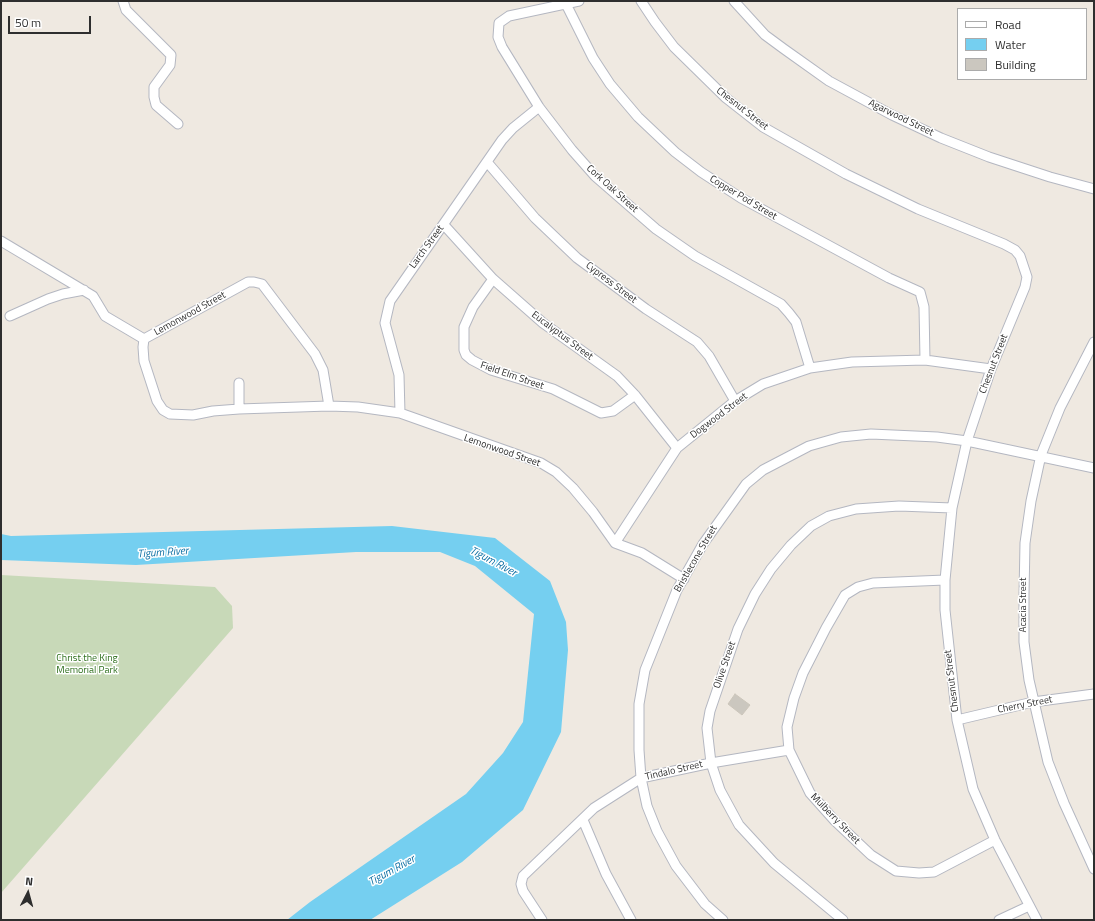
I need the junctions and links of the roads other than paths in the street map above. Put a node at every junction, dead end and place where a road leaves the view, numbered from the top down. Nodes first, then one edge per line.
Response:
1 (123, 1) edge
2 (579, 1) edge
3 (641, 1) edge
4 (734, 1) edge
5 (566, 4) junction
6 (539, 107) junction
7 (178, 124) dead end
8 (487, 162) junction
9 (1094, 189) edge
10 (444, 225) junction
11 (1, 240) edge
12 (493, 279) junction
13 (84, 290) junction
14 (10, 316) dead end
15 (144, 339) junction
16 (1094, 342) edge
17 (925, 360) junction
18 (810, 368) junction
19 (991, 369) junction
20 (239, 383) dead end
21 (635, 395) junction
22 (735, 401) junction
23 (329, 406) junction
24 (239, 409) junction
25 (400, 413) junction
26 (967, 441) junction
27 (677, 448) junction
28 (1041, 455) junction
29 (1094, 468) edge
30 (952, 508) junction
31 (615, 543) junction
32 (684, 579) junction
33 (945, 580) junction
34 (1094, 694) edge
35 (1033, 702) junction
36 (957, 720) junction
37 (789, 750) junction
38 (711, 763) junction
39 (641, 778) junction
40 (582, 820) junction
41 (995, 840) junction
42 (1094, 869) edge
43 (1029, 906) junction
44 (542, 920) edge
45 (631, 920) edge
46 (723, 920) edge
47 (843, 920) edge
48 (998, 920) edge
49 (1037, 920) edge

1 - 7 street
2 - 5 street
3 - 19 street, Chesnut Street
4 - 9 street, Agarwood Street
5 - 6 street, Cork Oak Street
5 - 17 street, Copper Pod Street
6 - 8 street, Larch Street
6 - 18 street, Cork Oak Street
8 - 10 street, Larch Street
8 - 22 street, Cypress Street
10 - 12 street, Eucalyptus Street
10 - 25 street, Larch Street
11 - 13 street
12 - 21 street, Eucalyptus Street
12 - 21 street, Field Elm Street
13 - 14 street
13 - 15 street
15 - 23 street, Lemonwood Street
15 - 24 street, Lemonwood Street
16 - 28 street, Acacia Street
17 - 18 street, Dogwood Street
17 - 19 street, Dogwood Street
18 - 22 street, Dogwood Street
19 - 26 street, Chesnut Street
20 - 24 street
21 - 27 street, Eucalyptus Street
22 - 27 street, Dogwood Street
23 - 24 street, Lemonwood Street
23 - 25 street, Lemonwood Street
25 - 31 street, Lemonwood Street
26 - 28 street, Bristlecone Street
26 - 30 street, Chesnut Street
26 - 32 street, Bristlecone Street
27 - 31 street, Dogwood Street
28 - 29 street, Bristlecone Street
28 - 35 street, Acacia Street
30 - 33 street, Chesnut Street
30 - 38 street, Olive Street
31 - 32 street
32 - 39 street, Bristlecone Street
33 - 36 street, Chesnut Street
33 - 37 street, Mulberry Street
34 - 35 street, Cherry Street
35 - 36 street, Cherry Street
35 - 42 street, Acacia Street
36 - 41 street, Chesnut Street
37 - 38 street, Tindalo Street
37 - 41 street, Mulberry Street
38 - 39 street, Tindalo Street
38 - 47 street, Olive Street
39 - 40 street, Tindalo Street
39 - 46 street, Bristlecone Street
40 - 44 street, Tindalo Street
40 - 45 street
41 - 43 street, Chesnut Street
43 - 48 street
43 - 49 street, Chesnut Street

